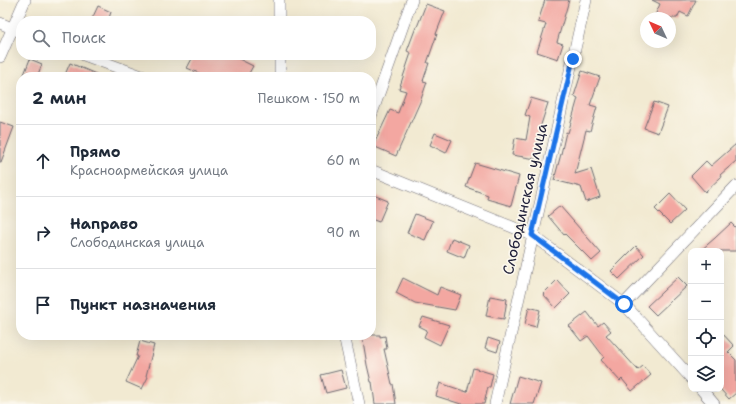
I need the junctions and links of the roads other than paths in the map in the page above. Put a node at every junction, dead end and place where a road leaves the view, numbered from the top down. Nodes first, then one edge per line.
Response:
1 (25, 0) edge
2 (279, 0) edge
3 (412, 0) edge
4 (586, 0) edge
5 (21, 16) edge
6 (279, 16) edge
7 (0, 23) edge
8 (16, 30) edge
9 (16, 32) edge
10 (0, 57) edge
11 (98, 60) edge
12 (280, 60) edge
13 (130, 72) edge
14 (280, 72) edge
15 (376, 102) edge
16 (376, 172) edge
17 (736, 186) edge
18 (532, 235) junction
19 (624, 304) junction
20 (345, 340) edge
21 (688, 375) edge
22 (704, 392) edge
23 (359, 404) edge
24 (495, 404) edge
25 (714, 404) edge

1 - 5 street
2 - 6 street
3 - 15 street
4 - 18 street, Слободинская улица
7 - 8 street
9 - 10 street
11 - 13 street
12 - 14 street
16 - 18 street
17 - 19 street
18 - 19 street
18 - 24 street, Слободинская улица
19 - 21 street
20 - 23 street
22 - 25 street

